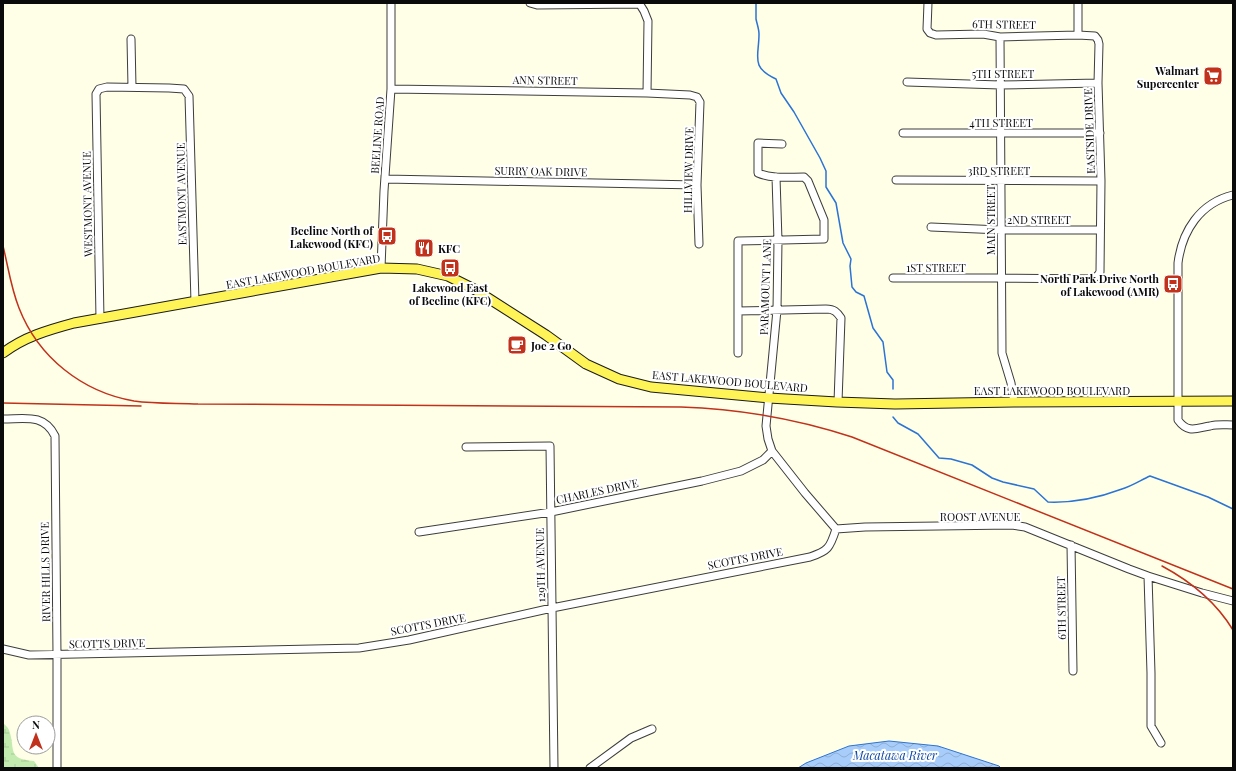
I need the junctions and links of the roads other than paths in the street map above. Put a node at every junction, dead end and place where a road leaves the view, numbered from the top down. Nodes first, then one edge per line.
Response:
1 (391, 3) edge
2 (530, 3) edge
3 (639, 3) edge
4 (928, 3) edge
5 (1078, 3) edge
6 (1078, 35) junction
7 (1000, 37) junction
8 (131, 39) dead end
9 (907, 82) dead end
10 (1098, 83) junction
11 (1000, 85) junction
12 (132, 87) junction
13 (391, 90) junction
14 (647, 93) junction
15 (697, 97) joint
16 (903, 133) dead end
17 (1001, 134) junction
18 (1100, 134) junction
19 (782, 144) dead end
20 (776, 177) junction
21 (385, 179) junction
22 (896, 180) dead end
23 (1001, 181) junction
24 (1101, 181) junction
25 (697, 185) junction
26 (1233, 195) edge
27 (931, 227) dead end
28 (1001, 230) junction
29 (1100, 230) junction
30 (778, 241) junction
31 (699, 244) dead end
32 (381, 268) junction
33 (1098, 275) joint
34 (893, 278) dead end
35 (1001, 278) junction
36 (195, 302) junction
37 (778, 310) junction
38 (738, 311) junction
39 (100, 319) junction
40 (3, 353) edge
41 (738, 353) dead end
42 (769, 398) junction
43 (1233, 401) edge
44 (838, 402) junction
45 (1014, 402) junction
46 (1179, 402) junction
47 (3, 419) edge
48 (1233, 425) edge
49 (466, 447) dead end
50 (772, 451) junction
51 (551, 512) junction
52 (836, 529) junction
53 (419, 532) dead end
54 (1071, 545) junction
55 (1148, 576) junction
56 (1233, 601) edge
57 (552, 608) junction
58 (3, 649) edge
59 (57, 655) junction
60 (1073, 671) dead end
61 (652, 729) dead end
62 (1161, 743) dead end
63 (57, 768) edge
64 (554, 768) edge
65 (590, 768) edge

1 - 13 street, BEELINE ROAD
2 - 3 street
3 - 14 street
4 - 7 street, 6TH STREET
5 - 6 street
6 - 7 street, 6TH STREET
6 - 10 street, EASTSIDE DRIVE
7 - 11 street, MAIN STREET
8 - 12 street
9 - 11 street, 5TH STREET
10 - 11 street, 5TH STREET
10 - 18 street, EASTSIDE DRIVE
11 - 17 street, MAIN STREET
12 - 36 street, EASTMONT AVENUE
12 - 39 street, WESTMONT AVENUE
13 - 14 street, ANN STREET
13 - 21 street, BEELINE ROAD
14 - 15 street, ANN STREET
15 - 25 street, HILLVIEW DRIVE
16 - 17 street, 4TH STREET
17 - 18 street, 4TH STREET
17 - 23 street, MAIN STREET
18 - 24 street, EASTSIDE DRIVE
19 - 20 street
20 - 30 street, PARAMOUNT LANE
20 - 30 street
21 - 25 street, SURRY OAK DRIVE
21 - 32 street, BEELINE ROAD
22 - 23 street, 3RD STREET
23 - 24 street, 3RD STREET
23 - 28 street, MAIN STREET
24 - 29 street, EASTSIDE DRIVE
25 - 31 street, HILLVIEW DRIVE
26 - 46 street
27 - 28 street, 2ND STREET
28 - 29 street, 2ND STREET
28 - 35 street, MAIN STREET
29 - 33 street, EASTSIDE DRIVE
30 - 37 street, PARAMOUNT LANE
30 - 38 street
32 - 36 main road, EAST LAKEWOOD BOULEVARD
32 - 42 main road, EAST LAKEWOOD BOULEVARD
33 - 35 street, 1ST STREET
34 - 35 street, 1ST STREET
35 - 45 street, MAIN STREET
36 - 39 main road, EAST LAKEWOOD BOULEVARD
37 - 38 street
37 - 42 street, PARAMOUNT LANE
37 - 44 street
38 - 41 street
39 - 40 main road, EAST LAKEWOOD BOULEVARD
42 - 44 main road, EAST LAKEWOOD BOULEVARD
42 - 50 street
43 - 46 main road, EAST LAKEWOOD BOULEVARD
44 - 45 main road, EAST LAKEWOOD BOULEVARD
45 - 46 main road, EAST LAKEWOOD BOULEVARD
46 - 48 street
47 - 59 street, RIVER HILLS DRIVE
49 - 51 street, 129TH AVENUE
50 - 51 street, CHARLES DRIVE
50 - 52 street
51 - 53 street, CHARLES DRIVE
51 - 57 street, 129TH AVENUE
52 - 54 street, ROOST AVENUE
52 - 57 street, SCOTTS DRIVE
54 - 55 street, ROOST AVENUE
54 - 60 street, 6TH STREET
55 - 56 street, ROOST AVENUE
55 - 62 street
57 - 59 street, SCOTTS DRIVE
57 - 64 street, 129TH AVENUE
58 - 59 street, SCOTTS DRIVE
59 - 63 street, RIVER HILLS DRIVE
61 - 65 street

